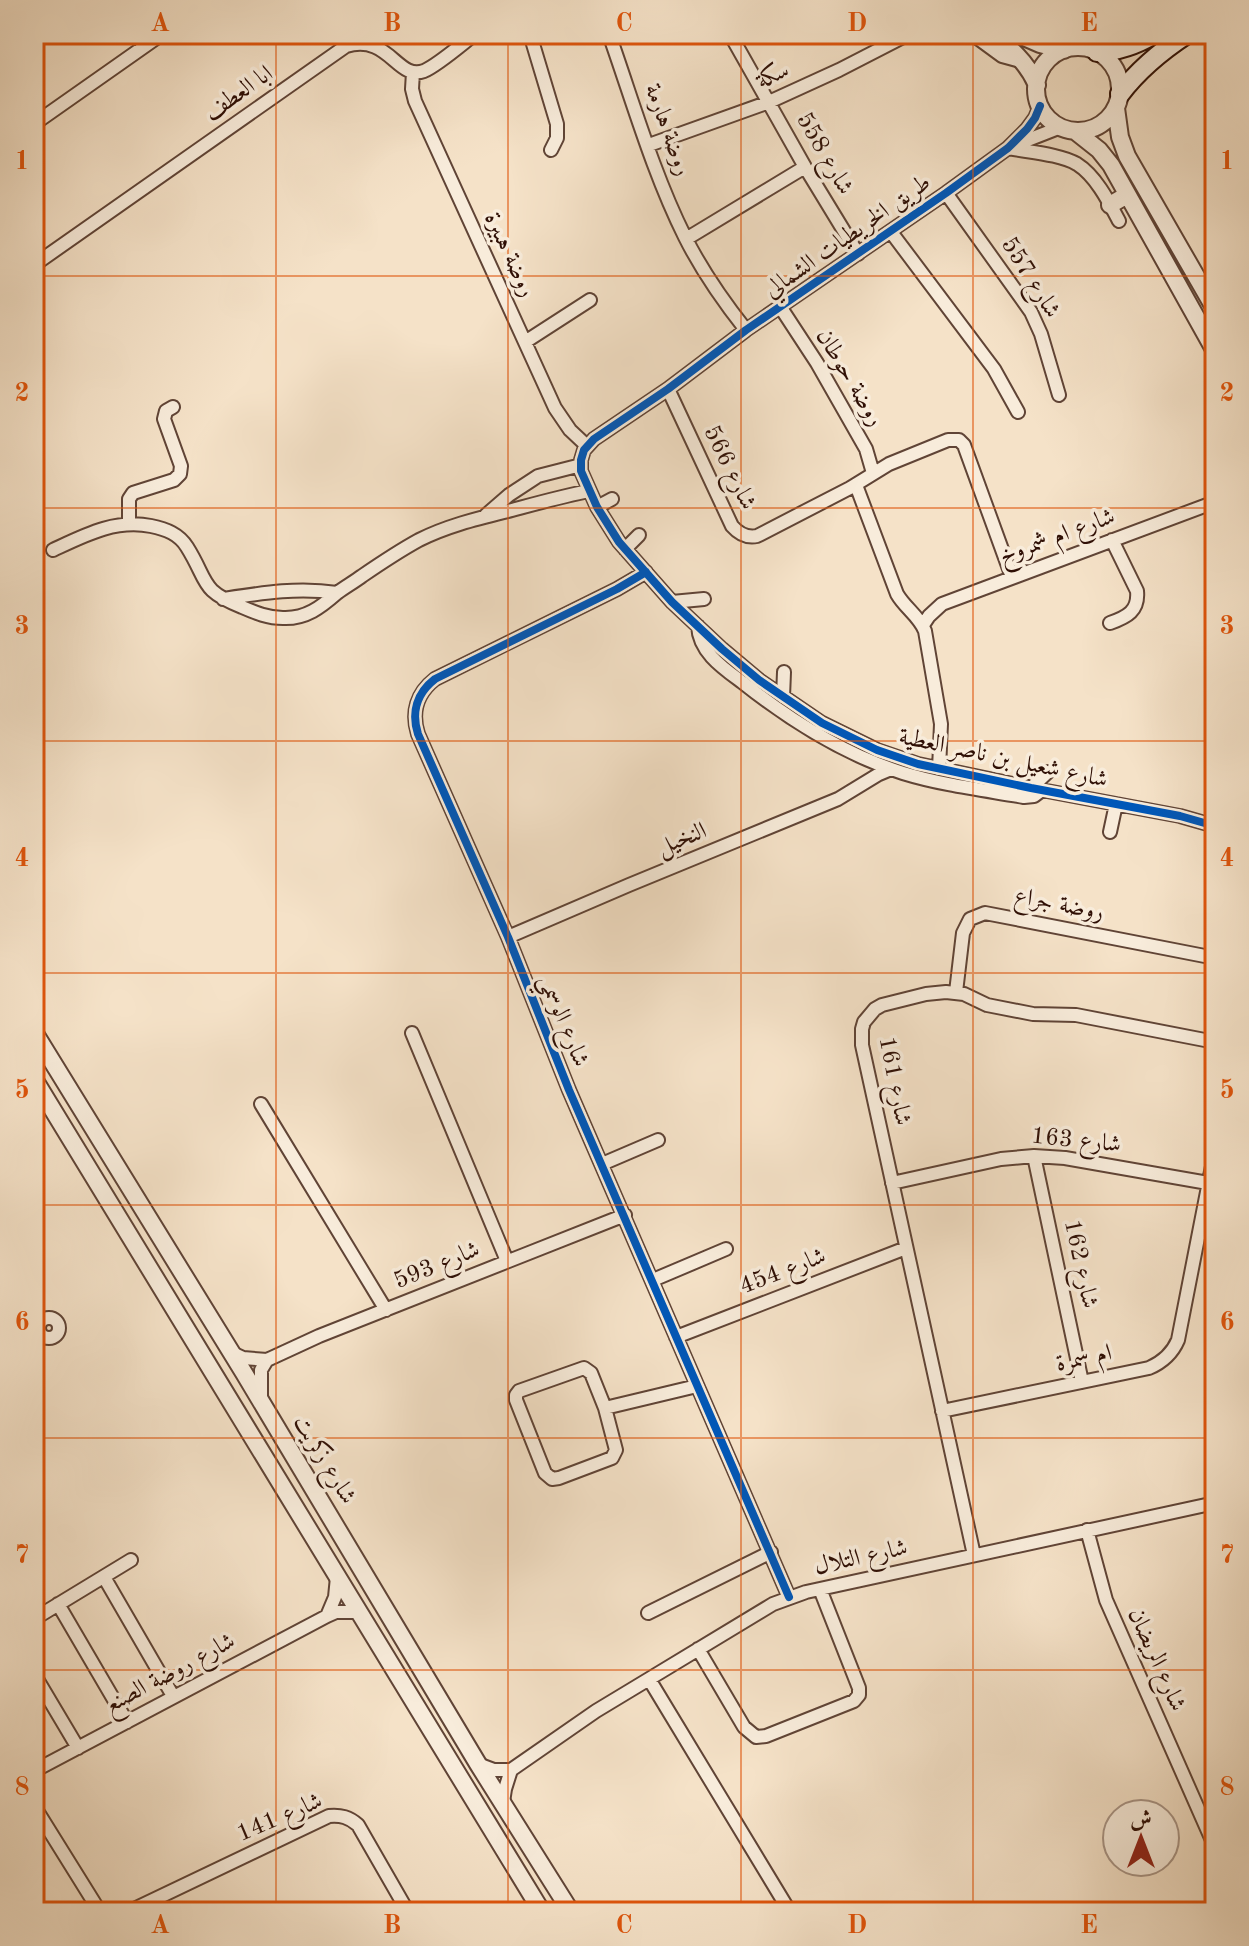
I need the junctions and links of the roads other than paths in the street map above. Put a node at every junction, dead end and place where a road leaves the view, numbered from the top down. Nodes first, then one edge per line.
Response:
1 (133, 34) edge
2 (162, 34) edge
3 (475, 34) edge
4 (530, 34) edge
5 (609, 34) edge
6 (730, 34) edge
7 (909, 34) edge
8 (972, 34) edge
9 (990, 34) edge
10 (1017, 34) edge
11 (1154, 34) edge
12 (1187, 34) edge
13 (145, 46) junction
14 (1064, 50) junction
15 (1097, 52) junction
16 (1024, 62) junction
17 (413, 72) junction
18 (1037, 85) junction
19 (1118, 101) junction
20 (769, 102) junction
21 (1040, 106) junction
22 (34, 124) edge
23 (1068, 129) junction
24 (649, 145) junction
25 (1008, 148) junction
26 (551, 150) dead end
27 (805, 167) junction
28 (946, 193) junction
29 (1127, 195) junction
30 (1110, 205) junction
31 (1119, 221) dead end
32 (891, 232) junction
33 (686, 239) junction
34 (858, 254) junction
35 (34, 265) edge
36 (1202, 287) junction
37 (1185, 298) junction
38 (590, 300) dead end
39 (781, 308) junction
40 (1215, 309) edge
41 (1210, 328) edge
42 (746, 330) junction
43 (525, 342) junction
44 (1215, 351) edge
45 (668, 389) junction
46 (1059, 395) dead end
47 (173, 407) dead end
48 (1018, 412) dead end
49 (587, 446) junction
50 (581, 465) junction
51 (873, 473) junction
52 (856, 485) junction
53 (589, 491) junction
54 (612, 499) dead end
55 (1215, 502) edge
56 (597, 507) junction
57 (484, 517) junction
58 (129, 524) junction
59 (639, 535) dead end
60 (1112, 540) junction
61 (625, 549) junction
62 (53, 550) dead end
63 (646, 572) junction
64 (1012, 577) junction
65 (337, 593) junction
66 (223, 599) junction
67 (704, 599) dead end
68 (672, 602) junction
69 (1110, 623) dead end
70 (923, 625) junction
71 (698, 626) junction
72 (784, 672) dead end
73 (783, 697) junction
74 (872, 755) junction
75 (891, 769) junction
76 (939, 769) junction
77 (1048, 772) dead end
78 (870, 779) junction
79 (1036, 789) junction
80 (1116, 804) junction
81 (1180, 816) junction
82 (1215, 817) edge
83 (1215, 826) edge
84 (1110, 832) dead end
85 (508, 937) junction
86 (1215, 958) edge
87 (956, 992) junction
88 (34, 1032) edge
89 (412, 1033) dead end
90 (1215, 1042) edge
91 (34, 1079) edge
92 (261, 1104) dead end
93 (658, 1140) dead end
94 (1215, 1151) edge
95 (1034, 1156) junction
96 (602, 1164) junction
97 (892, 1183) junction
98 (1208, 1183) junction
99 (625, 1215) junction
100 (906, 1248) junction
101 (726, 1249) dead end
102 (507, 1261) junction
103 (653, 1280) junction
104 (386, 1310) junction
105 (676, 1337) junction
106 (230, 1352) junction
107 (267, 1360) junction
108 (1082, 1382) junction
109 (697, 1386) junction
110 (261, 1402) junction
111 (605, 1408) junction
112 (942, 1411) junction
113 (1215, 1503) edge
114 (1087, 1530) junction
115 (771, 1552) junction
116 (974, 1555) junction
117 (131, 1560) dead end
118 (104, 1577) junction
119 (337, 1577) junction
120 (820, 1589) junction
121 (789, 1597) junction
122 (58, 1604) junction
123 (359, 1612) junction
124 (648, 1613) dead end
125 (327, 1616) junction
126 (34, 1619) edge
127 (698, 1649) junction
128 (34, 1674) edge
129 (649, 1679) junction
130 (173, 1696) junction
131 (127, 1722) junction
132 (78, 1748) junction
133 (478, 1764) junction
134 (511, 1770) junction
135 (34, 1771) edge
136 (503, 1802) junction
137 (34, 1806) edge
138 (1215, 1847) edge
139 (100, 1912) edge
140 (128, 1912) edge
141 (408, 1912) edge
142 (542, 1912) edge
143 (571, 1912) edge
144 (790, 1912) edge

1 - 13 street
2 - 13 street
3 - 17 street
4 - 26 street
5 - 24 street, روضة هارمة
6 - 20 street, شارع 558
7 - 20 street, سكة
8 - 16 street
9 - 16 street
10 - 14 street
11 - 15 main road
12 - 19 main road
13 - 22 street
14 - 15 street
14 - 18 street
15 - 19 street
16 - 18 street
17 - 35 street, ابا العطف
17 - 43 street, روضة هبيرة
18 - 21 street
19 - 23 street
19 - 36 street
20 - 24 street, سكة
20 - 27 street, شارع 558
21 - 23 street
21 - 25 street, طريق الخريطيات الشمالي
23 - 25 street, طريق الخريطيات الشمالي
23 - 29 street
24 - 33 street, روضة هارمة
25 - 28 street, طريق الخريطيات الشمالي
25 - 30 street
27 - 33 street
27 - 34 street, شارع 558
28 - 32 street, طريق الخريطيات الشمالي
28 - 46 street, شارع 557
29 - 30 street
29 - 37 street
30 - 31 street
32 - 34 street, طريق الخريطيات الشمالي
32 - 48 street
33 - 42 street, روضة هارمة
34 - 39 street, طريق الخريطيات الشمالي
36 - 37 street
36 - 40 street
37 - 41 street
38 - 43 street
39 - 42 street, طريق الخريطيات الشمالي
39 - 51 street, روضة حوطان
41 - 44 street
42 - 45 street, طريق الخريطيات الشمالي
43 - 49 street, روضة هبيرة
45 - 49 street
45 - 52 street, شارع 566
47 - 58 street
49 - 50 street
50 - 53 street, شارع شعيل بن ناصر العطية
50 - 57 street
51 - 52 street
51 - 64 street
52 - 70 street
53 - 56 street, شارع شعيل بن ناصر العطية
53 - 57 street
54 - 56 street
55 - 60 street, شارع ام شمروخ
56 - 61 street, شارع شعيل بن ناصر العطية
57 - 65 street
58 - 62 street
58 - 66 street
59 - 61 street
60 - 64 street, شارع ام شمروخ
60 - 69 street
61 - 63 street, شارع شعيل بن ناصر العطية
63 - 68 street, شارع شعيل بن ناصر العطية
63 - 85 street, شارع الوسمي
64 - 70 street, شارع ام شمروخ
65 - 66 street
65 - 66 street
67 - 68 street
68 - 71 street, شارع شعيل بن ناصر العطية
70 - 76 street
71 - 73 street, شارع شعيل بن ناصر العطية
71 - 74 street
72 - 73 street
73 - 74 street, شارع شعيل بن ناصر العطية
74 - 75 street
74 - 76 street, شارع شعيل بن ناصر العطية
74 - 78 street
75 - 78 street, النخيل
75 - 79 street
76 - 79 street, شارع شعيل بن ناصر العطية
77 - 79 street
78 - 85 street, النخيل
79 - 80 street, شارع شعيل بن ناصر العطية
80 - 81 street, شارع شعيل بن ناصر العطية
80 - 84 street
81 - 82 street, شارع شعيل بن ناصر العطية
81 - 83 street, شارع شعيل بن ناصر العطية
85 - 96 street, شارع الوسمي
86 - 87 street, روضة جراع
87 - 90 street, شارع 161
87 - 97 street, شارع 161
88 - 106 street, شارع زكريت
89 - 102 street
91 - 119 street, شارع زكريت
92 - 104 street
93 - 96 street
94 - 98 street, ام سمرة
95 - 97 street, شارع 163
95 - 98 street, شارع 163
95 - 108 street, شارع 162
96 - 99 street, شارع الوسمي
97 - 100 street, شارع 161
98 - 108 street, ام سمرة
99 - 102 street, شارع 593
99 - 103 street, شارع الوسمي
100 - 105 street, شارع 454
100 - 112 street, شارع 161
101 - 103 street
102 - 104 street, شارع 593
103 - 105 street, شارع الوسمي
104 - 107 street, شارع 593
105 - 109 street, شارع الوسمي
106 - 107 street
106 - 110 street, شارع زكريت
107 - 110 street
108 - 112 street, ام سمرة
109 - 111 street
109 - 115 street, شارع الوسمي
110 - 133 street, شارع زكريت
111 - 111 street
112 - 116 street
113 - 114 street, شارع التلال
114 - 116 street, شارع التلال
114 - 138 street, شارع الريضان
115 - 121 street, شارع الوسمي
115 - 124 street
116 - 120 street, شارع التلال
117 - 118 street
118 - 122 street
118 - 130 street
119 - 123 street, شارع زكريت
119 - 125 street
120 - 121 street, شارع التلال
120 - 127 street
121 - 127 street, شارع التلال
122 - 126 street
122 - 131 street
123 - 125 street, شارع روضة الصنع
123 - 142 street, شارع زكريت
125 - 130 street, شارع روضة الصنع
127 - 129 street, شارع التلال
128 - 132 street
129 - 134 street, شارع التلال
129 - 144 street
130 - 131 street, شارع روضة الصنع
131 - 132 street, شارع روضة الصنع
132 - 135 street, شارع روضة الصنع
133 - 134 street
133 - 136 street, شارع زكريت
134 - 136 street
136 - 143 street, شارع زكريت
137 - 139 street
140 - 141 street, شارع 141

